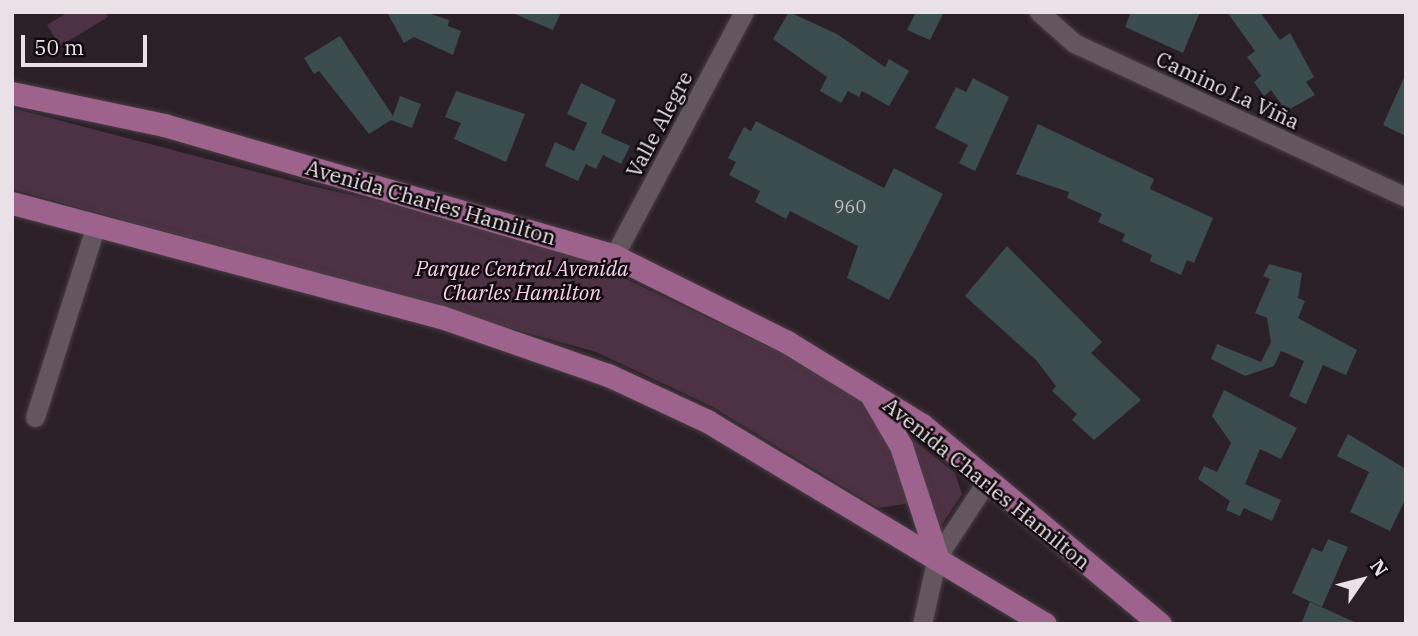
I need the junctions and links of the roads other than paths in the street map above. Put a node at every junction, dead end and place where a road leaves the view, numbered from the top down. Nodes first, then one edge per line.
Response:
1 (744, 12) edge
2 (1039, 12) edge
3 (12, 93) edge
4 (1406, 197) edge
5 (12, 203) edge
6 (96, 225) junction
7 (614, 256) junction
8 (862, 385) junction
9 (35, 417) dead end
10 (986, 482) junction
11 (917, 510) junction
12 (867, 514) junction
13 (937, 557) junction
14 (922, 624) edge
15 (1045, 624) edge
16 (1160, 624) edge

1 - 7 street, Valle Alegre
2 - 4 street, Camino La Viña
3 - 7 main road, Avenida Charles Hamilton
5 - 6 main road
6 - 9 street
6 - 12 main road
7 - 8 main road, Avenida Charles Hamilton
8 - 10 main road, Avenida Charles Hamilton
8 - 11 main road
10 - 13 street
10 - 16 main road, Avenida Charles Hamilton
11 - 12 main road
11 - 13 main road
12 - 13 main road
13 - 14 street
13 - 15 main road

